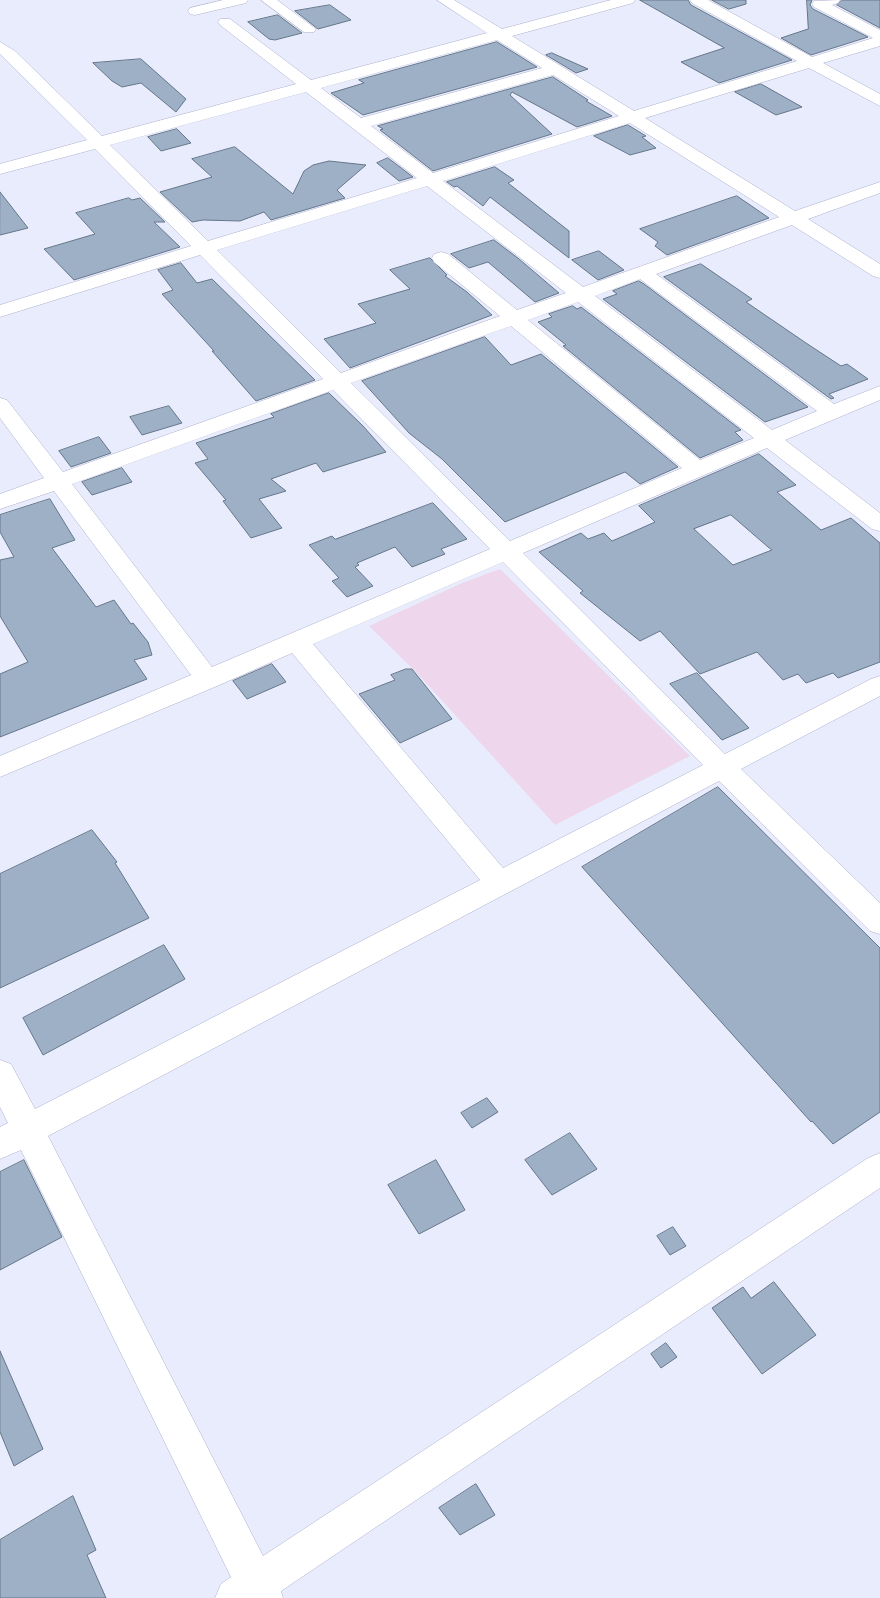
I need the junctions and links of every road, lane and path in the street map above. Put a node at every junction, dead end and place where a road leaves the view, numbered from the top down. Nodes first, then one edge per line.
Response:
1 (241, 0) edge
2 (268, 0) edge
3 (444, 0) edge
4 (628, 0) edge
5 (697, 0) edge
6 (833, 0) edge
7 (196, 11) dead end
8 (225, 22) dead end
9 (309, 29) dead end
10 (500, 34) junction
11 (880, 36) edge
12 (880, 40) edge
13 (3, 52) edge
14 (808, 63) junction
15 (556, 69) junction
16 (309, 86) junction
17 (880, 101) edge
18 (632, 117) junction
19 (359, 124) junction
20 (98, 142) junction
21 (0, 169) edge
22 (430, 179) junction
23 (880, 186) edge
24 (793, 218) junction
25 (204, 249) junction
26 (441, 258) dead end
27 (642, 272) junction
28 (880, 272) edge
29 (580, 294) junction
30 (0, 312) edge
31 (513, 318) junction
32 (336, 381) junction
33 (880, 392) edge
34 (0, 404) edge
35 (832, 412) junction
36 (770, 440) junction
37 (698, 470) junction
38 (58, 481) junction
39 (0, 502) edge
40 (880, 524) edge
41 (507, 552) junction
42 (297, 642) junction
43 (208, 680) junction
44 (880, 685) edge
45 (0, 768) edge
46 (722, 768) junction
47 (499, 883) junction
48 (880, 922) edge
49 (0, 1074) edge
50 (14, 1137) edge
51 (880, 1169) edge
52 (251, 1593) edge

1 - 7 street
2 - 9 street
3 - 10 street
4 - 10 street
5 - 14 street
6 - 11 street
8 - 16 street
10 - 15 street
10 - 16 street
12 - 14 street
13 - 20 street
14 - 17 street
14 - 18 street
15 - 18 street
15 - 19 street
16 - 19 street
16 - 20 street
18 - 22 street
18 - 24 street
19 - 22 street
20 - 21 street
20 - 25 street
22 - 25 street
22 - 29 street
23 - 24 street
24 - 27 street
24 - 28 street
25 - 30 street
25 - 32 street
26 - 31 street
27 - 29 street
27 - 35 street
29 - 31 street
29 - 36 street
31 - 32 street
31 - 37 street
32 - 38 street
32 - 41 street
33 - 35 street
34 - 38 street
35 - 36 street
36 - 37 street
36 - 40 street
37 - 41 street
38 - 39 street
38 - 43 street
41 - 42 street
41 - 46 street
42 - 43 street
42 - 47 street
43 - 45 street
44 - 46 street
46 - 47 street
46 - 48 street
47 - 50 street
49 - 50 street
50 - 52 street
51 - 52 street

